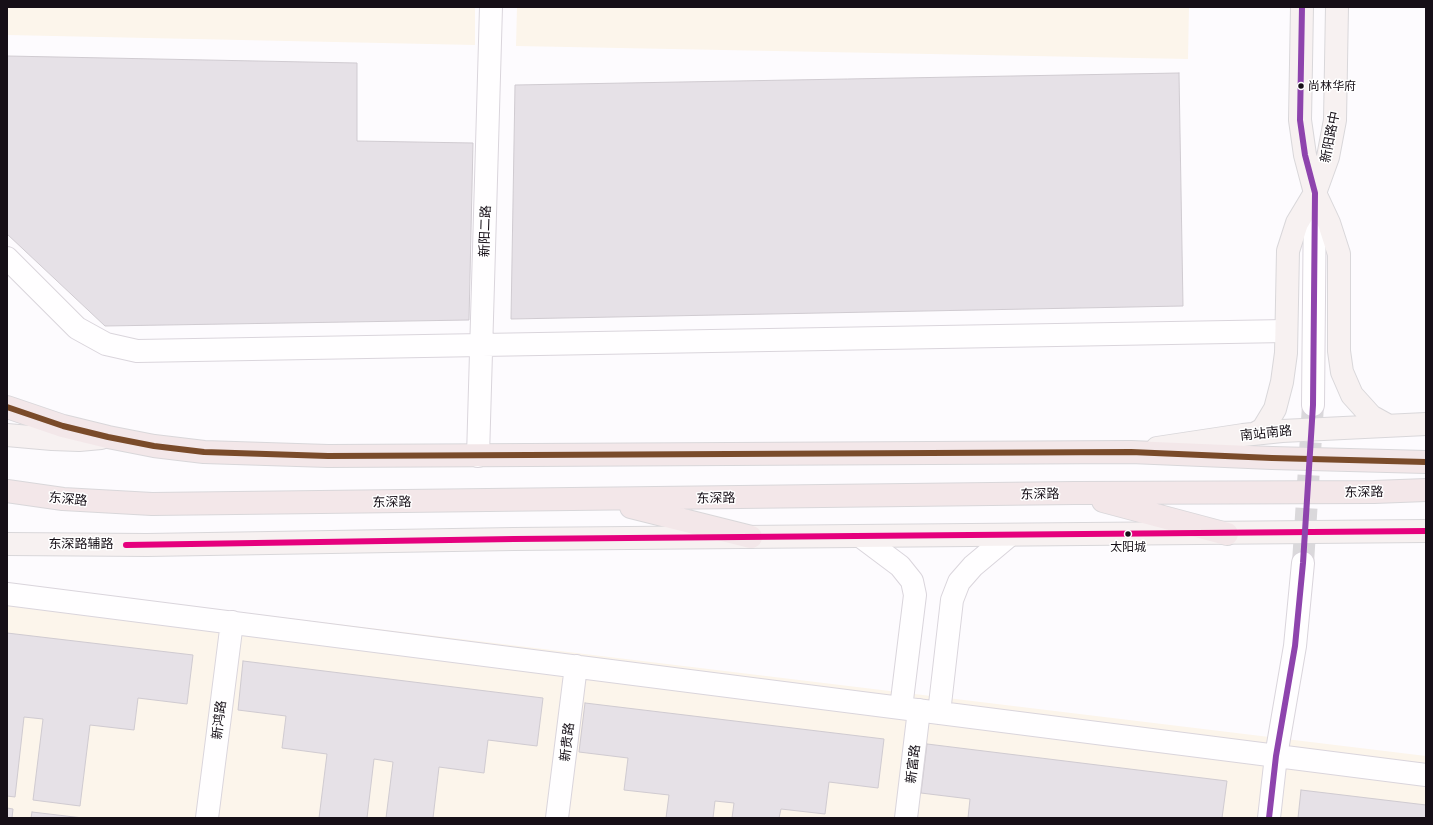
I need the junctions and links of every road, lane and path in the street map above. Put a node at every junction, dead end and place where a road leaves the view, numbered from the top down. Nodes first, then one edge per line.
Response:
1 (491, 7) edge
2 (1302, 7) edge
3 (1337, 7) edge
4 (1315, 193) junction
5 (7, 258) edge
6 (1286, 331) junction
7 (482, 346) junction
8 (1313, 405) tunnel mouth
9 (7, 407) edge
10 (1426, 424) edge
11 (1389, 426) junction
12 (1254, 434) junction
13 (7, 435) edge
14 (108, 437) junction
15 (1131, 452) junction
16 (478, 456) junction
17 (1426, 462) edge
18 (1426, 490) edge
19 (7, 491) edge
20 (1075, 493) junction
21 (600, 500) junction
22 (1426, 531) edge
23 (1227, 534) junction
24 (1010, 535) junction
25 (860, 536) junction
26 (751, 537) junction
27 (7, 544) edge
28 (1303, 564) tunnel mouth
29 (7, 594) edge
30 (232, 622) junction
31 (576, 666) junction
32 (920, 710) junction
33 (1276, 756) junction
34 (1426, 775) edge
35 (207, 818) edge
36 (557, 818) edge
37 (906, 818) edge
38 (1269, 818) edge

1 - 7 street, 新阳二路
2 - 4 main road, 新阳路中
3 - 4 main road, 新阳路中
4 - 6 main road
4 - 8 street, 新阳路中
4 - 11 main road
5 - 7 street
6 - 7 street
6 - 12 main road
7 - 16 street, 新阳二路
9 - 14 highway
10 - 11 main road, 南站南路
11 - 12 main road, 南站南路
12 - 15 main road, 南站南路
13 - 14 main road
14 - 16 highway
15 - 16 highway
15 - 17 highway
18 - 20 highway, 东深路
19 - 21 highway, 东深路
20 - 21 highway, 东深路
20 - 23 highway
21 - 26 highway
22 - 23 main road, 东深路辅路
23 - 24 main road, 东深路辅路
24 - 25 main road, 东深路辅路
24 - 32 street
25 - 26 main road, 东深路辅路
25 - 32 street
26 - 27 main road, 东深路辅路
28 - 33 street
29 - 30 street
30 - 31 street
30 - 35 street, 新鸿路
31 - 32 street
31 - 36 street, 新贵路
32 - 33 street
32 - 37 street, 新富路
33 - 34 street
33 - 38 street

